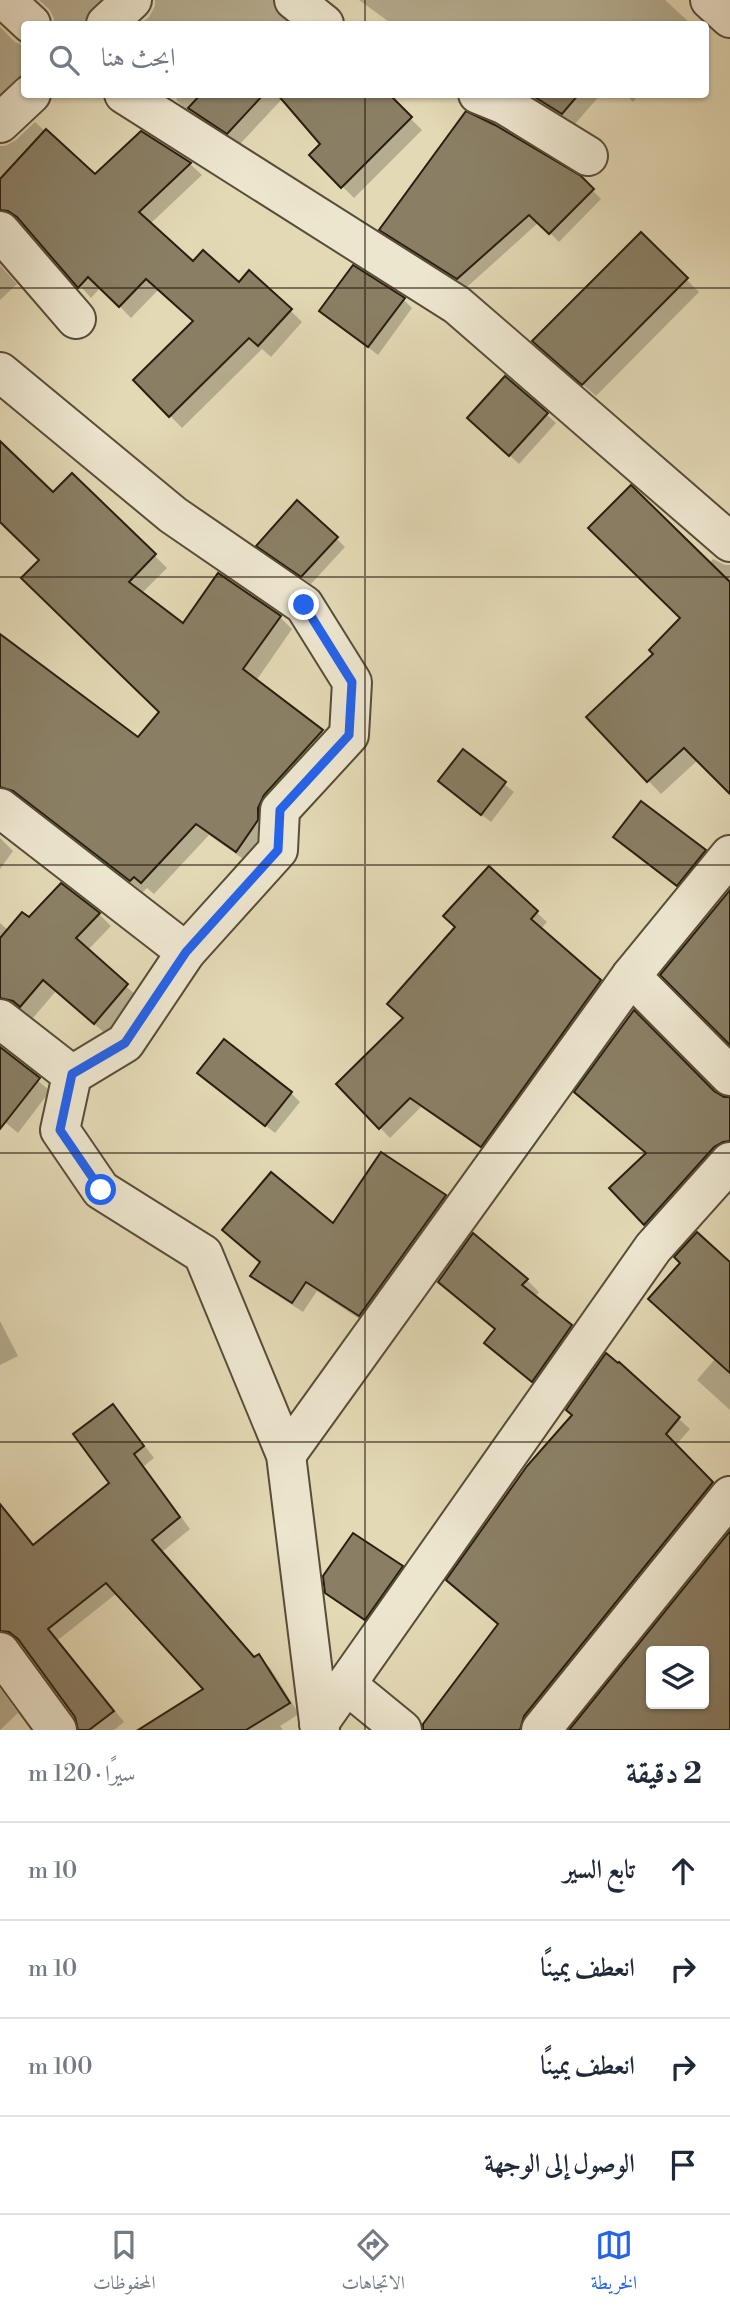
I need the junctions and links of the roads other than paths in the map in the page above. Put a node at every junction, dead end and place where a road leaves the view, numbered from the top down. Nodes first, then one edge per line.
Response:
1 (5, 0) edge
2 (132, 0) edge
3 (294, 0) edge
4 (710, 0) edge
5 (730, 18) edge
6 (28, 21) edge
7 (109, 21) edge
8 (320, 21) edge
9 (27, 98) edge
10 (130, 98) edge
11 (488, 98) edge
12 (0, 123) edge
13 (587, 156) dead end
14 (0, 231) edge
15 (76, 319) dead end
16 (0, 372) edge
17 (730, 542) edge
18 (0, 808) edge
19 (730, 855) edge
20 (186, 952) junction
21 (631, 976) junction
22 (0, 1019) edge
23 (72, 1074) junction
24 (730, 1076) edge
25 (730, 1161) edge
26 (286, 1455) junction
27 (730, 1496) edge
28 (0, 1652) edge
29 (347, 1685) junction
30 (320, 1727) edge
31 (57, 1730) edge
32 (402, 1730) edge
33 (541, 1730) edge

1 - 6 street
2 - 7 street
3 - 8 street
4 - 5 street
9 - 12 street
10 - 17 street
11 - 13 street
14 - 15 street
16 - 20 street
18 - 20 street
19 - 21 street
20 - 23 street
21 - 24 street
21 - 26 street
22 - 23 street
23 - 26 street
25 - 29 street
26 - 30 street
27 - 33 street
28 - 31 street
29 - 30 street
29 - 32 street

